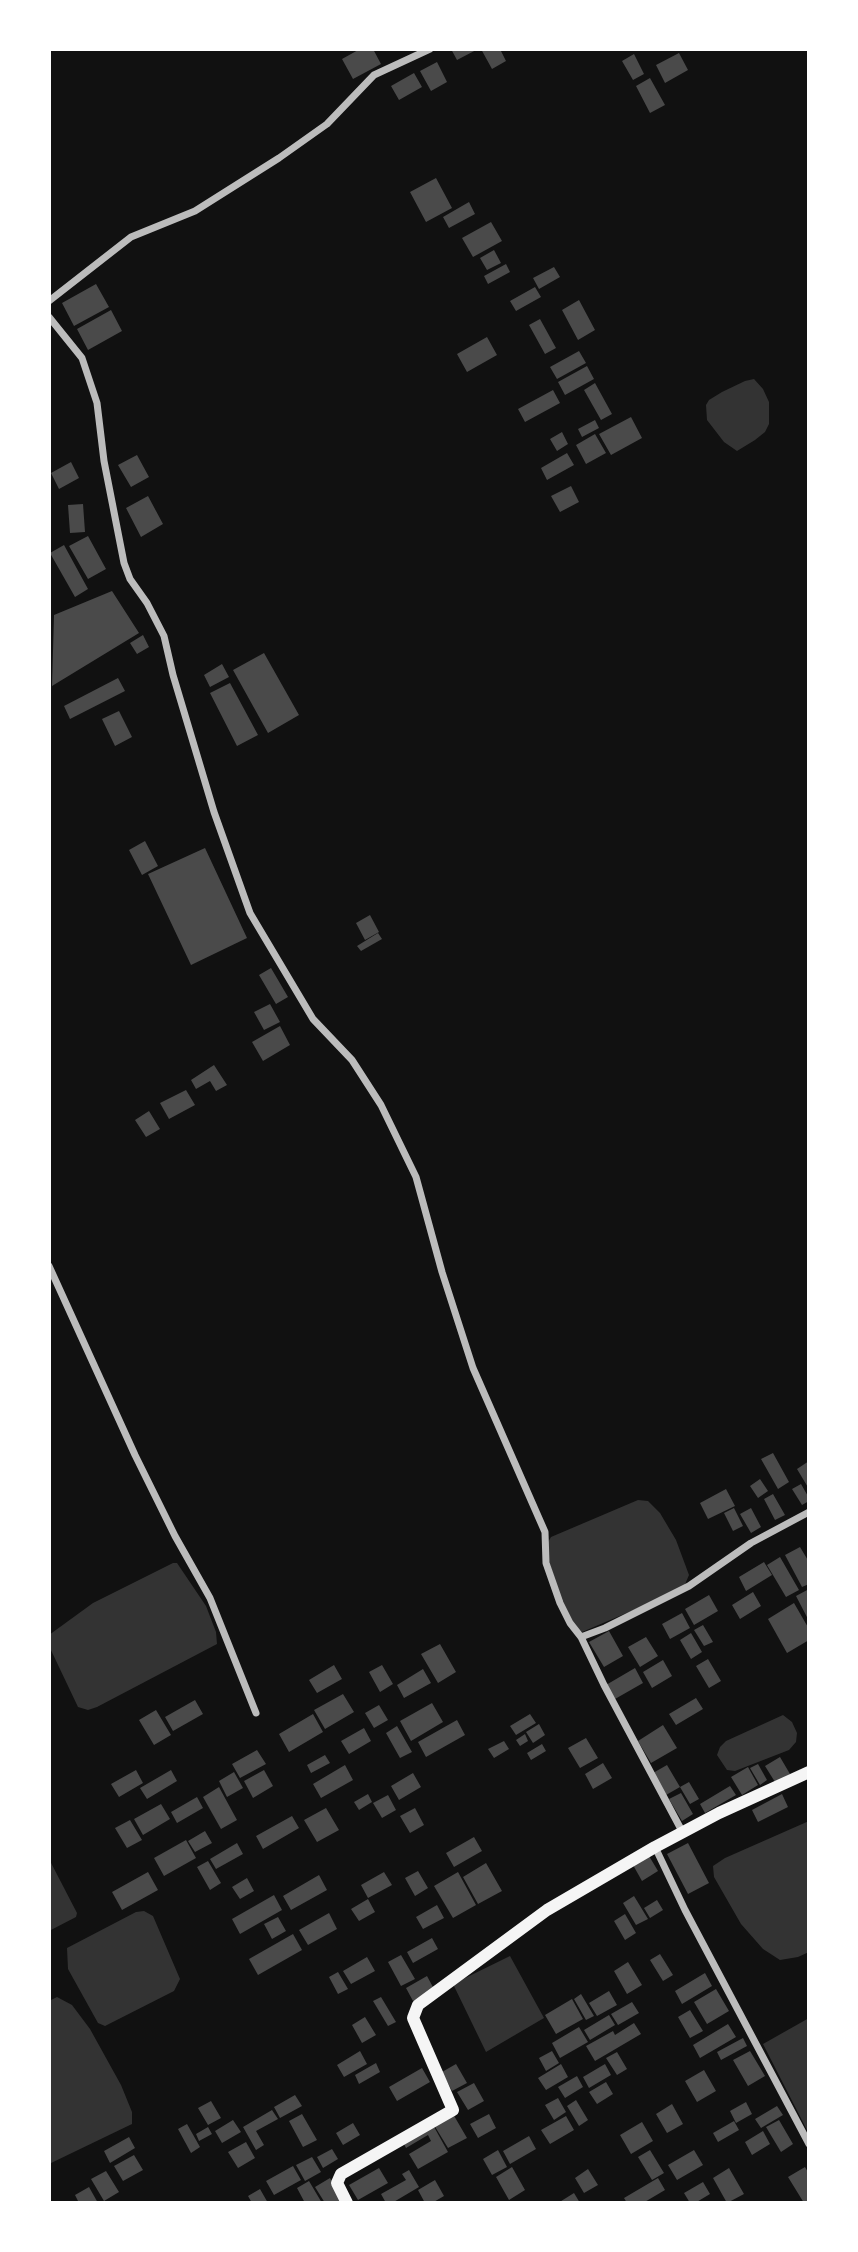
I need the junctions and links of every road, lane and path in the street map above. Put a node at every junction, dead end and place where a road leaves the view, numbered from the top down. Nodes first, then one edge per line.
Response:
1 (430, 49) edge
2 (49, 301) edge
3 (49, 317) edge
4 (49, 1266) edge
5 (809, 1512) edge
6 (581, 1637) junction
7 (256, 1713) dead end
8 (809, 1772) edge
9 (684, 1833) junction
10 (655, 1847) junction
11 (809, 2144) edge
12 (346, 2203) edge

1 - 2 street
3 - 6 street
4 - 7 street
5 - 6 street
6 - 9 street
8 - 9 main road
9 - 10 main road
10 - 11 street
10 - 12 main road

